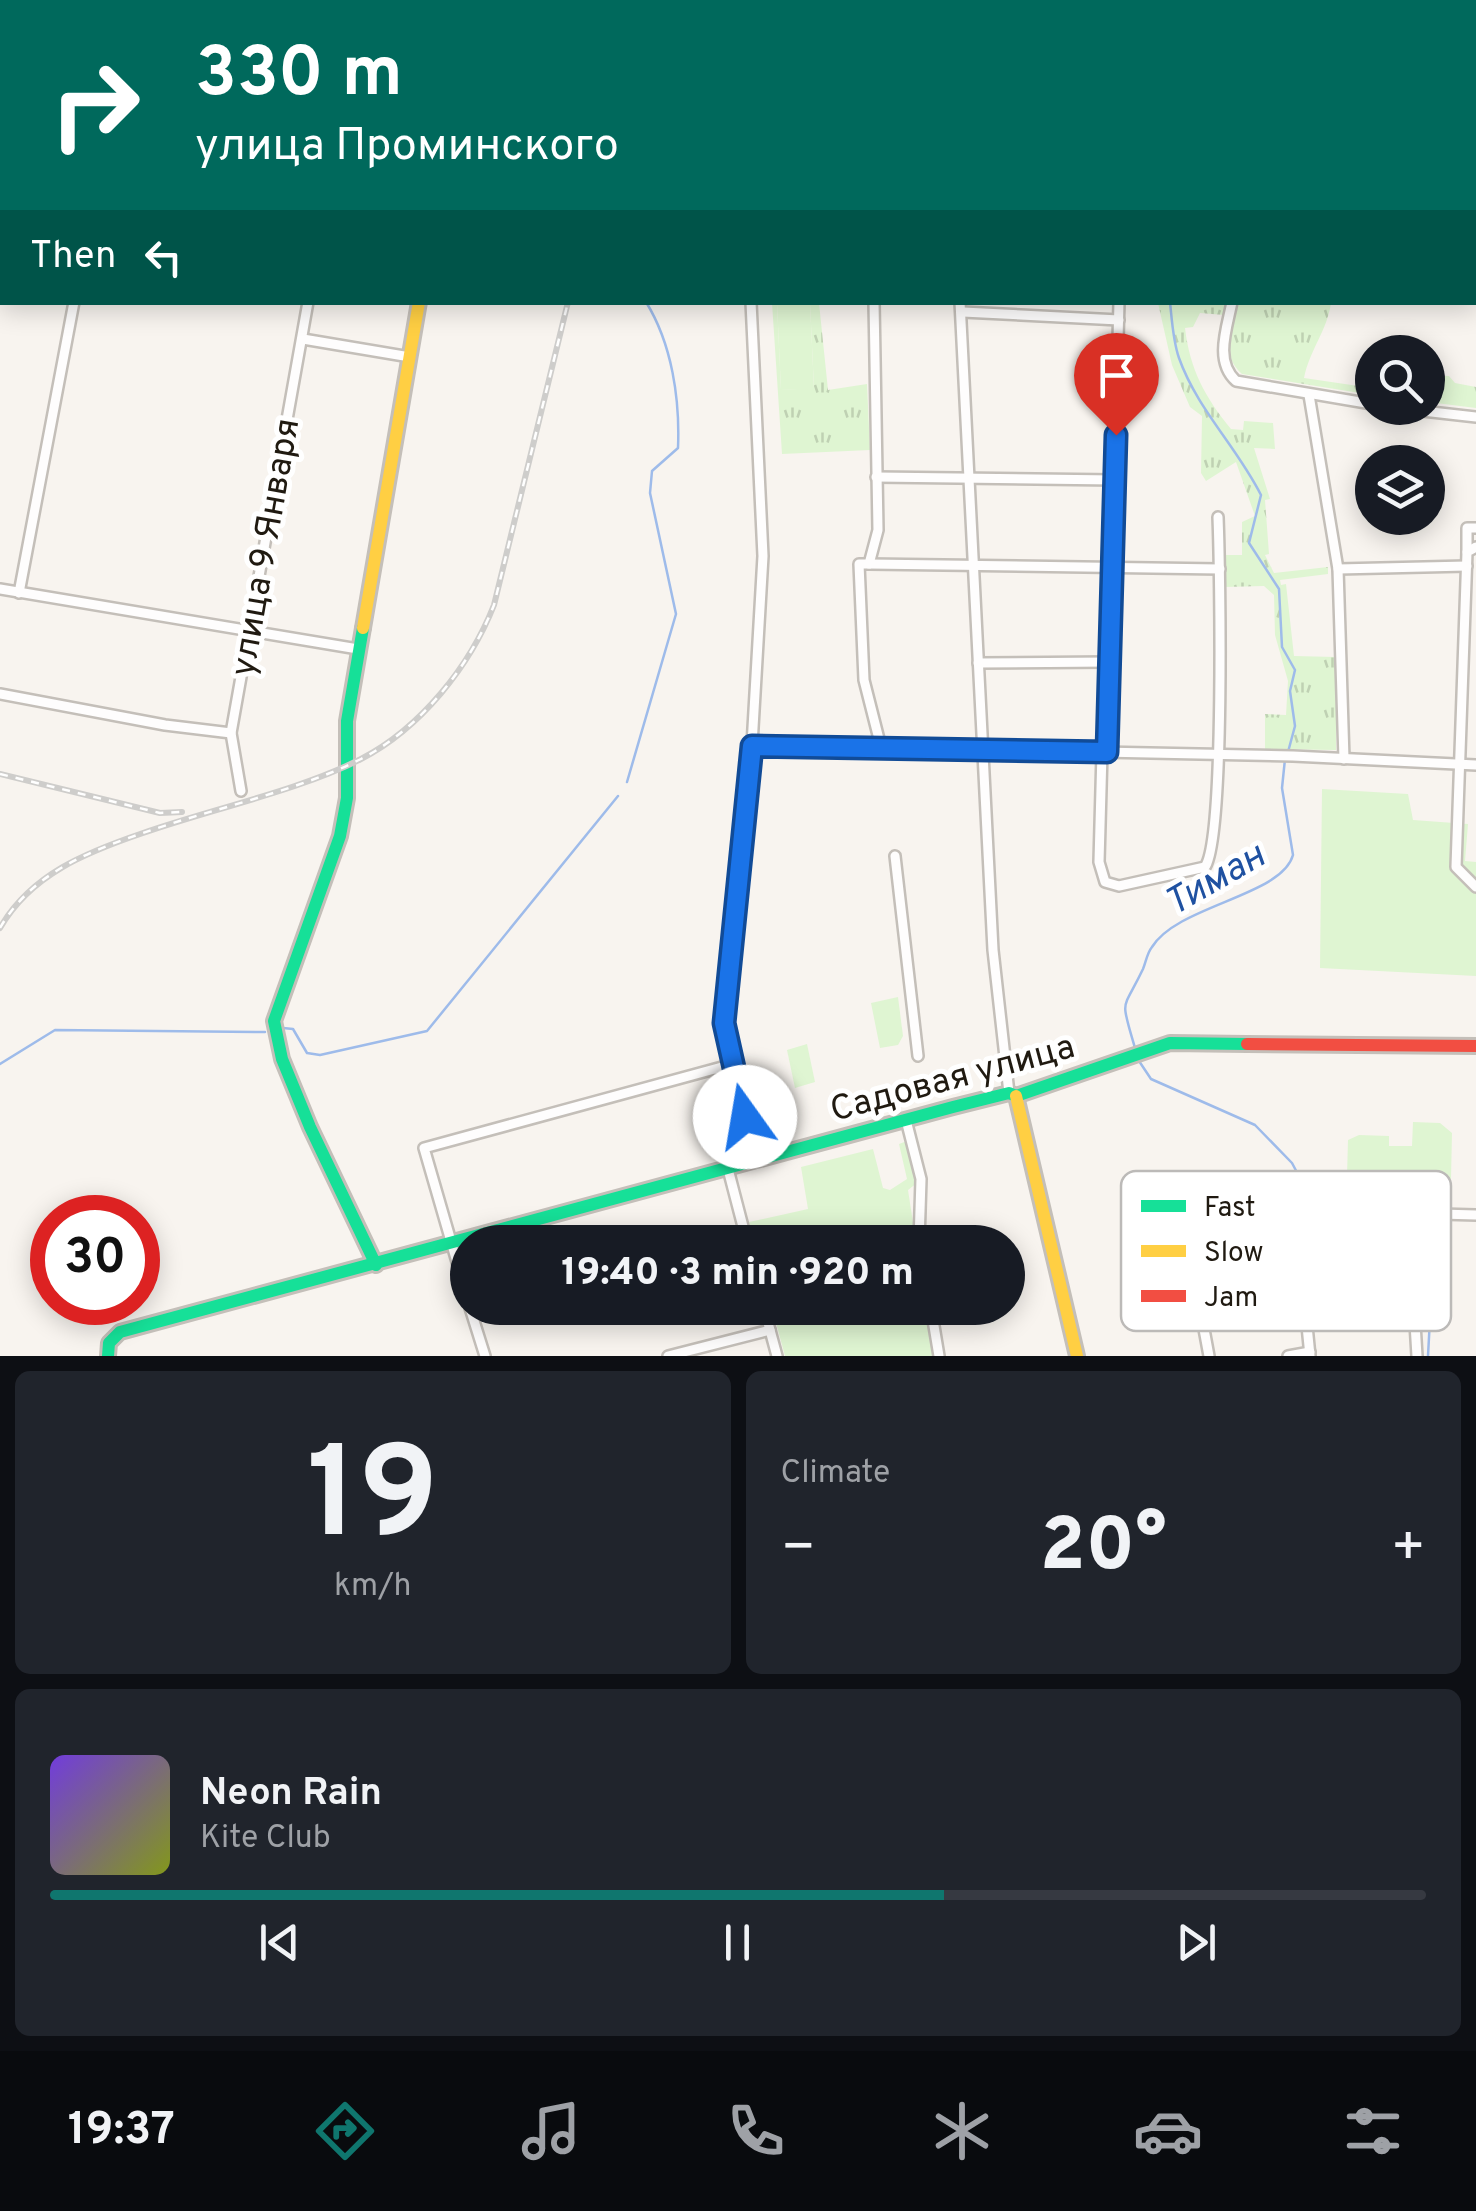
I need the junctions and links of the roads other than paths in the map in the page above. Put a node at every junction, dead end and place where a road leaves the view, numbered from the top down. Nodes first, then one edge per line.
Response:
1 (73, 305) edge
2 (308, 305) edge
3 (419, 305) edge
4 (752, 305) edge
5 (874, 305) edge
6 (1119, 305) edge
7 (1232, 305) edge
8 (962, 307) edge
9 (1119, 320) junction
10 (303, 339) junction
11 (410, 358) junction
12 (1309, 395) junction
13 (1355, 402) edge
14 (1445, 414) edge
15 (1476, 417) edge
16 (972, 475) junction
17 (876, 476) junction
18 (1116, 480) junction
19 (1218, 517) dead end
20 (1476, 528) edge
21 (1471, 550) edge
22 (869, 564) junction
23 (976, 564) junction
24 (1467, 566) junction
25 (1114, 567) junction
26 (1220, 569) junction
27 (1338, 569) junction
28 (0, 590) edge
29 (19, 592) junction
30 (247, 631) junction
31 (358, 649) junction
32 (978, 662) junction
33 (1110, 662) junction
34 (0, 694) edge
35 (231, 732) junction
36 (752, 746) junction
37 (881, 747) junction
38 (982, 749) junction
39 (1105, 752) junction
40 (1218, 754) junction
41 (1344, 758) junction
42 (1460, 765) junction
43 (1476, 765) edge
44 (241, 792) dead end
45 (895, 856) dead end
46 (1456, 867) junction
47 (1476, 868) edge
48 (1476, 887) edge
49 (1476, 1046) edge
50 (918, 1056) dead end
51 (733, 1064) junction
52 (1012, 1094) junction
53 (906, 1120) junction
54 (755, 1162) junction
55 (728, 1170) junction
56 (1451, 1214) edge
57 (1476, 1215) edge
58 (521, 1225) edge
59 (743, 1225) edge
60 (919, 1225) edge
61 (450, 1244) joint
62 (376, 1265) junction
63 (475, 1325) edge
64 (769, 1325) edge
65 (934, 1325) edge
66 (770, 1330) junction
67 (1204, 1331) edge
68 (1415, 1331) edge
69 (108, 1350) edge
70 (1310, 1354) edge
71 (485, 1356) edge
72 (668, 1356) edge
73 (778, 1356) edge
74 (939, 1356) edge
75 (1077, 1356) edge
76 (1209, 1356) edge
77 (1288, 1356) edge
78 (1417, 1356) edge

1 - 29 street
2 - 10 street, улица 9 Января
3 - 11 street
4 - 36 street
5 - 17 street
6 - 9 street
7 - 12 street
8 - 9 street
8 - 16 street
9 - 18 street
10 - 11 street
10 - 30 street, улица 9 Января
11 - 31 street
12 - 13 street
12 - 27 street
14 - 15 street
16 - 17 street
16 - 18 street
16 - 23 street
17 - 22 street
18 - 25 street
19 - 26 street
20 - 21 street
21 - 24 street
22 - 23 street
22 - 37 street
23 - 25 street
23 - 32 street
24 - 27 street
24 - 42 street
25 - 26 street
25 - 33 street
26 - 40 street
27 - 41 street
28 - 29 street
29 - 30 street
30 - 31 street
30 - 35 street, улица 9 Января
31 - 62 street
32 - 33 street
32 - 38 street
33 - 39 street
34 - 35 street
35 - 44 street, улица 9 Января
36 - 37 street
36 - 51 street
37 - 38 street
38 - 39 street
38 - 52 street
39 - 40 street
39 - 40 street
40 - 41 street
41 - 42 street
42 - 43 street
42 - 46 street
45 - 50 street
46 - 47 street
46 - 48 street
49 - 52 street, Садовая улица
51 - 54 street
51 - 61 street
52 - 53 street, Садовая улица
52 - 75 street
53 - 54 street, Садовая улица
53 - 60 street
54 - 55 street, Садовая улица
55 - 58 street, Садовая улица
55 - 59 street
56 - 57 street
61 - 62 street, Садовая улица
62 - 69 street, Садовая улица
63 - 71 street
64 - 66 street
65 - 74 street
66 - 72 street
66 - 73 street
67 - 76 street
68 - 78 street
70 - 77 street

